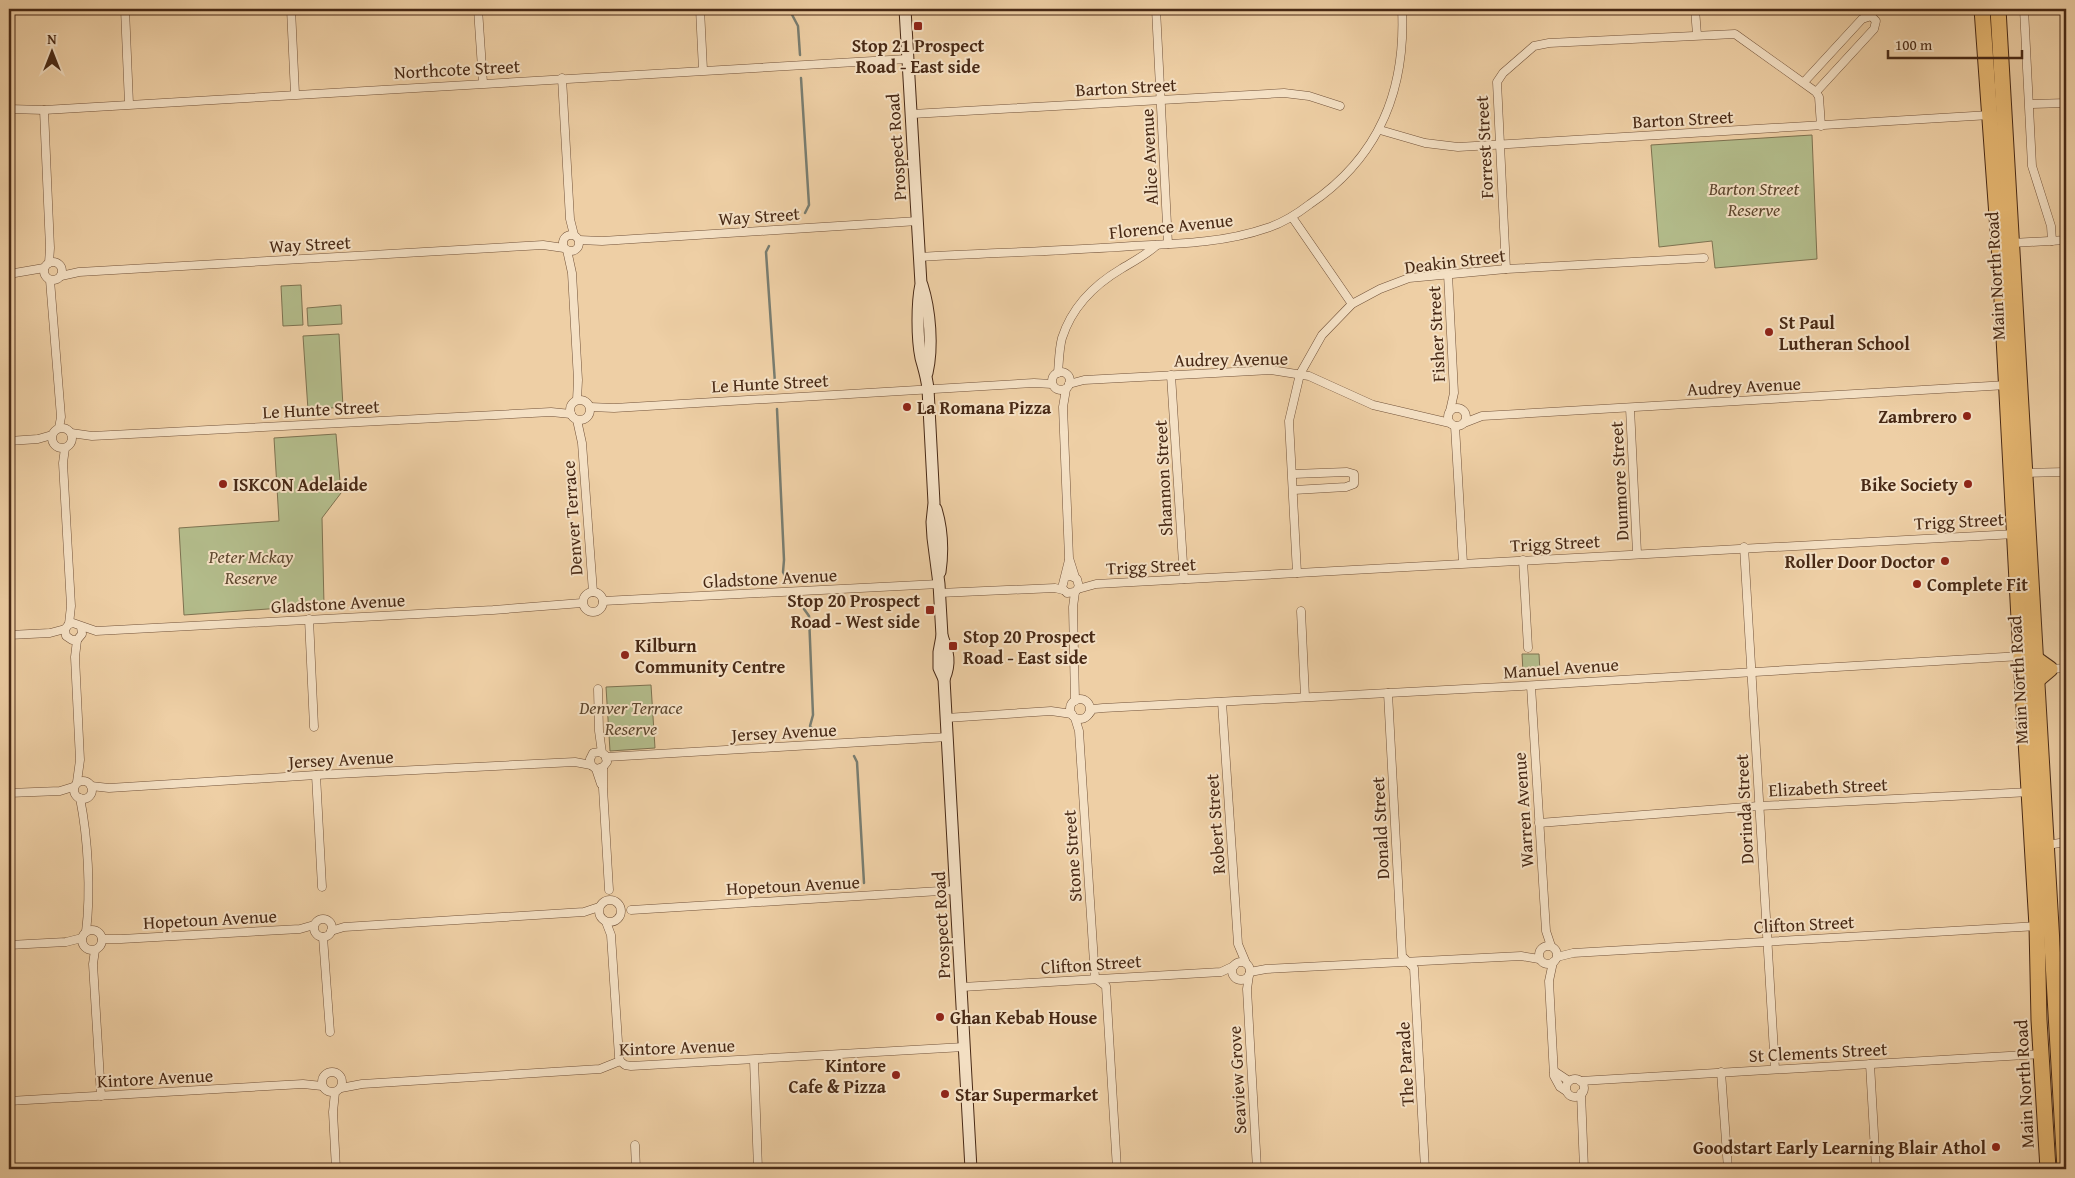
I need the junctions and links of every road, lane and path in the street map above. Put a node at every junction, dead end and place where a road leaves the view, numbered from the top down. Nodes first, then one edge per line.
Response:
1 (125, 9) edge
2 (291, 9) edge
3 (478, 9) edge
4 (700, 9) edge
5 (905, 9) edge
6 (1156, 9) edge
7 (1402, 9) edge
8 (1695, 9) edge
9 (1982, 9) edge
10 (1998, 9) edge
11 (2024, 9) edge
12 (1697, 34) junction
13 (907, 59) junction
14 (703, 70) junction
15 (562, 78) junction
16 (1804, 82) junction
17 (483, 83) junction
18 (1816, 92) junction
19 (295, 94) junction
20 (1161, 100) junction
21 (2066, 103) edge
22 (129, 104) junction
23 (2030, 104) junction
24 (1340, 106) dead end
25 (9, 109) edge
26 (44, 110) junction
27 (912, 114) junction
28 (1990, 115) junction
29 (1821, 126) junction
30 (1380, 130) junction
31 (1499, 145) junction
32 (1292, 217) junction
33 (918, 221) junction
34 (2066, 240) edge
35 (2052, 241) junction
36 (571, 243) junction
37 (2006, 243) junction
38 (1168, 244) junction
39 (1157, 245) junction
40 (920, 258) junction
41 (1704, 258) dead end
42 (1506, 269) junction
43 (53, 272) junction
44 (9, 274) edge
45 (1448, 274) junction
46 (1352, 304) junction
47 (1300, 374) junction
48 (1172, 375) junction
49 (1061, 381) junction
50 (2014, 385) junction
51 (928, 389) junction
52 (1454, 394) junction
53 (580, 400) junction
54 (1630, 408) junction
55 (1463, 411) junction
56 (580, 414) junction
57 (1482, 416) junction
58 (1455, 421) junction
59 (65, 430) junction
60 (92, 436) junction
61 (52, 438) junction
62 (9, 441) edge
63 (65, 446) junction
64 (2066, 472) edge
65 (1293, 474) junction
66 (2018, 474) junction
67 (1294, 490) junction
68 (2015, 534) junction
69 (1744, 547) junction
70 (1638, 554) junction
71 (1069, 558) junction
72 (1523, 560) junction
73 (1463, 563) junction
74 (1297, 573) junction
75 (1064, 579) junction
76 (1077, 579) junction
77 (1184, 579) junction
78 (1096, 584) junction
79 (1044, 588) junction
80 (939, 589) junction
81 (1071, 591) junction
82 (592, 592) junction
83 (604, 601) junction
84 (582, 603) junction
85 (1301, 611) dead end
86 (309, 619) junction
87 (73, 632) junction
88 (9, 635) edge
89 (1528, 648) dead end
90 (2031, 656) junction
91 (2066, 668) edge
92 (2050, 669) junction
93 (1751, 671) junction
94 (2037, 680) junction
95 (1531, 686) junction
96 (598, 689) dead end
97 (1388, 693) junction
98 (1305, 697) junction
99 (1079, 702) junction
100 (1222, 702) junction
101 (1103, 708) junction
102 (1051, 711) junction
103 (1080, 716) junction
104 (946, 718) junction
105 (314, 727) dead end
106 (598, 731) junction
107 (948, 737) junction
108 (592, 755) junction
109 (575, 762) junction
110 (601, 763) junction
111 (316, 775) junction
112 (82, 790) junction
113 (2030, 792) junction
114 (9, 793) edge
115 (1759, 806) junction
116 (1538, 823) junction
117 (2066, 842) edge
118 (2047, 845) junction
119 (322, 887) dead end
120 (609, 890) junction
121 (956, 890) junction
122 (617, 902) junction
123 (602, 904) junction
124 (89, 910) junction
125 (631, 910) junction
126 (584, 912) junction
127 (610, 919) junction
128 (2044, 925) junction
129 (331, 927) junction
130 (314, 928) junction
131 (323, 937) junction
132 (1767, 941) junction
133 (91, 943) junction
134 (1238, 944) junction
135 (9, 945) edge
136 (1548, 954) junction
137 (1406, 961) junction
138 (1236, 965) junction
139 (1249, 969) junction
140 (1221, 972) junction
141 (1096, 978) junction
142 (1236, 978) junction
143 (962, 987) junction
144 (1247, 989) junction
145 (2061, 1019) edge
146 (2039, 1020) junction
147 (330, 1032) dead end
148 (964, 1047) junction
149 (2041, 1054) junction
150 (754, 1060) junction
151 (620, 1061) junction
152 (1870, 1064) junction
153 (1775, 1069) junction
154 (1554, 1070) junction
155 (1721, 1072) junction
156 (1597, 1080) junction
157 (1569, 1081) junction
158 (1580, 1081) junction
159 (323, 1085) junction
160 (340, 1087) junction
161 (1582, 1092) junction
162 (1569, 1093) junction
163 (101, 1096) junction
164 (9, 1101) edge
165 (1581, 1111) junction
166 (333, 1112) junction
167 (635, 1145) dead end
168 (336, 1169) edge
169 (636, 1169) edge
170 (758, 1169) edge
171 (971, 1169) edge
172 (1117, 1169) edge
173 (1257, 1169) edge
174 (1424, 1169) edge
175 (1584, 1169) edge
176 (1728, 1169) edge
177 (1876, 1169) edge
178 (2048, 1169) edge
179 (2065, 1169) edge

1 - 22 street
2 - 19 street
3 - 17 street
4 - 14 street
5 - 13 main road, Prospect Road
6 - 20 street, Alice Avenue
7 - 30 street, Florence Avenue
8 - 12 street
9 - 28 highway, Main North Road
10 - 37 highway, Main North Road
11 - 23 street
12 - 16 street, Forrest Street
12 - 31 street, Forrest Street
13 - 14 street, Northcote Street
13 - 27 main road, Prospect Road
14 - 15 street, Northcote Street
15 - 17 street, Northcote Street
15 - 36 street
16 - 18 street, Forrest Street
16 - 18 street
17 - 19 street, Northcote Street
18 - 29 street
19 - 22 street, Northcote Street
20 - 24 street, Barton Street
20 - 27 street, Barton Street
20 - 38 street, Alice Avenue
21 - 23 street
22 - 26 street, Northcote Street
23 - 35 street
25 - 26 street, Northcote Street
26 - 43 street
27 - 33 main road, Prospect Road
28 - 29 street, Barton Street
28 - 37 highway, Main North Road
29 - 31 street, Barton Street
30 - 31 street, Barton Street
30 - 32 street, Florence Avenue
31 - 42 street, Forrest Street
32 - 38 street, Florence Avenue
32 - 46 street
33 - 36 street, Way Street
33 - 40 main road, Prospect Road
34 - 35 street
35 - 37 street
36 - 43 street, Way Street
36 - 53 street
37 - 50 highway, Main North Road
38 - 39 street, Florence Avenue
39 - 40 street, Florence Avenue
39 - 49 street
40 - 51 main road, Prospect Road
41 - 42 street, Deakin Street
42 - 45 street, Deakin Street
43 - 44 street, Way Street
43 - 59 street
45 - 46 street, Deakin Street
45 - 52 street, Fisher Street
46 - 47 street, Deakin Street
47 - 48 street, Audrey Avenue
47 - 58 street, Audrey Avenue
47 - 65 street, Deakin Street
48 - 49 street, Audrey Avenue
48 - 77 street, Shannon Street
49 - 51 street, Audrey Avenue
49 - 71 street
50 - 54 street, Audrey Avenue
50 - 66 highway, Main North Road
51 - 56 street, Le Hunte Street
51 - 80 main road, Prospect Road
52 - 55 street, Fisher Street
52 - 58 street, Fisher Street
53 - 56 street
53 - 56 street
54 - 57 street, Audrey Avenue
54 - 70 street, Dunmore Street
55 - 57 street, Audrey Avenue
55 - 58 street
55 - 58 street
56 - 60 street, Le Hunte Street
56 - 82 street, Denver Terrace
57 - 58 street, Audrey Avenue
58 - 73 street, Fisher Street
59 - 60 street, Le Hunte Street
59 - 61 street
59 - 63 street
60 - 63 street, Le Hunte Street
61 - 62 street
61 - 63 street
63 - 87 street
64 - 66 street
65 - 67 street, Deakin Street
65 - 67 street
66 - 68 highway, Main North Road
66 - 90 highway, Main North Road
67 - 74 street, Deakin Street
68 - 69 street, Trigg Street
68 - 90 highway, Main North Road
69 - 70 street, Trigg Street
69 - 93 street, Dorinda Street
70 - 72 street, Trigg Street
71 - 75 street
71 - 76 street
72 - 73 street, Trigg Street
72 - 89 street
73 - 74 street, Trigg Street
74 - 77 street, Trigg Street
75 - 76 street, Trigg Street
75 - 79 street, Trigg Street
75 - 81 street
76 - 78 street, Trigg Street
76 - 81 street
77 - 78 street, Trigg Street
78 - 81 street, Trigg Street
79 - 80 street, Trigg Street
79 - 81 street, Trigg Street
80 - 83 street, Gladstone Avenue
80 - 104 main road, Prospect Road
81 - 99 street
82 - 83 street
82 - 84 street
83 - 84 street
84 - 86 street, Gladstone Avenue
85 - 98 street
86 - 87 street, Gladstone Avenue
86 - 105 street
87 - 88 street, Gladstone Avenue
87 - 112 street
90 - 92 highway
90 - 93 street, Manuel Avenue
90 - 94 highway, Main North Road
90 - 113 highway, Main North Road
91 - 92 street
92 - 94 highway
93 - 95 street, Manuel Avenue
93 - 115 street, Dorinda Street
94 - 118 highway, Main North Road
95 - 97 street, Manuel Avenue
95 - 116 street, Warren Avenue
96 - 106 street
97 - 98 street, Manuel Avenue
97 - 137 street, Donald Street
98 - 100 street, Manuel Avenue
99 - 101 street, Manuel Avenue
99 - 102 street
99 - 103 street
99 - 103 street
100 - 101 street, Manuel Avenue
100 - 134 street, Robert Street
101 - 103 street, Manuel Avenue
102 - 103 street
102 - 104 street
103 - 141 street, Stone Street
104 - 107 main road, Prospect Road
106 - 108 street
106 - 110 street
107 - 110 street, Jersey Avenue
107 - 121 main road, Prospect Road
108 - 109 street, Jersey Avenue
108 - 110 street
108 - 110 street, Jersey Avenue
109 - 110 street, Jersey Avenue
109 - 111 street, Jersey Avenue
110 - 120 street
111 - 112 street, Jersey Avenue
111 - 119 street
112 - 114 street, Jersey Avenue
112 - 124 street
113 - 115 street, Elizabeth Street
113 - 128 highway, Main North Road
115 - 116 street, Elizabeth Street
115 - 132 street, Dorinda Street
116 - 136 street, Warren Avenue
117 - 118 street
118 - 128 highway, Main North Road
120 - 122 street
120 - 123 street
121 - 125 street, Hopetoun Avenue
121 - 143 main road, Prospect Road
122 - 123 street
122 - 125 street, Hopetoun Avenue
122 - 127 street
123 - 126 street
123 - 127 street
124 - 133 street
124 - 133 street
125 - 127 street, Hopetoun Avenue
126 - 127 street
126 - 129 street
127 - 151 street
128 - 132 street, Clifton Street
128 - 145 highway, Main North Road
128 - 146 highway, Main North Road
129 - 130 street
129 - 131 street
130 - 131 street
130 - 133 street, Hopetoun Avenue
131 - 147 street
132 - 136 street, Clifton Street
132 - 153 street, Dorinda Street
133 - 135 street, Hopetoun Avenue
133 - 163 street
134 - 138 street, Robert Street
134 - 139 street, Robert Street
136 - 137 street, Clifton Street
136 - 154 street, Warren Avenue
137 - 139 street, Clifton Street
137 - 174 street, The Parade
138 - 139 street, Clifton Street
138 - 140 street, Clifton Street
138 - 142 street, Robert Street
139 - 142 street
139 - 144 street, Seaview Grove
140 - 141 street, Clifton Street
140 - 142 street, Clifton Street
141 - 143 street, Clifton Street
141 - 172 street
142 - 144 street
143 - 148 main road, Prospect Road
144 - 173 street, Seaview Grove
145 - 146 highway
145 - 179 highway, Main North Road
146 - 149 highway, Main North Road
148 - 150 street, Kintore Avenue
148 - 171 main road, Prospect Road
149 - 152 street, St Clements Street
149 - 178 highway, Main North Road
150 - 151 street, Kintore Avenue
150 - 170 street
151 - 160 street, Kintore Avenue
152 - 153 street, St Clements Street
152 - 177 street
153 - 155 street, St Clements Street
154 - 157 street
154 - 162 street, Warren Avenue
155 - 156 street, St Clements Street
155 - 176 street
156 - 158 street, St Clements Street
156 - 161 street
157 - 158 street
157 - 162 street
158 - 161 street
159 - 160 street
159 - 160 street
159 - 163 street, Kintore Avenue
159 - 166 street
160 - 166 street
161 - 162 street
161 - 165 street
162 - 165 street, Warren Avenue
163 - 164 street, Kintore Avenue
165 - 175 street
166 - 168 street
167 - 169 street

